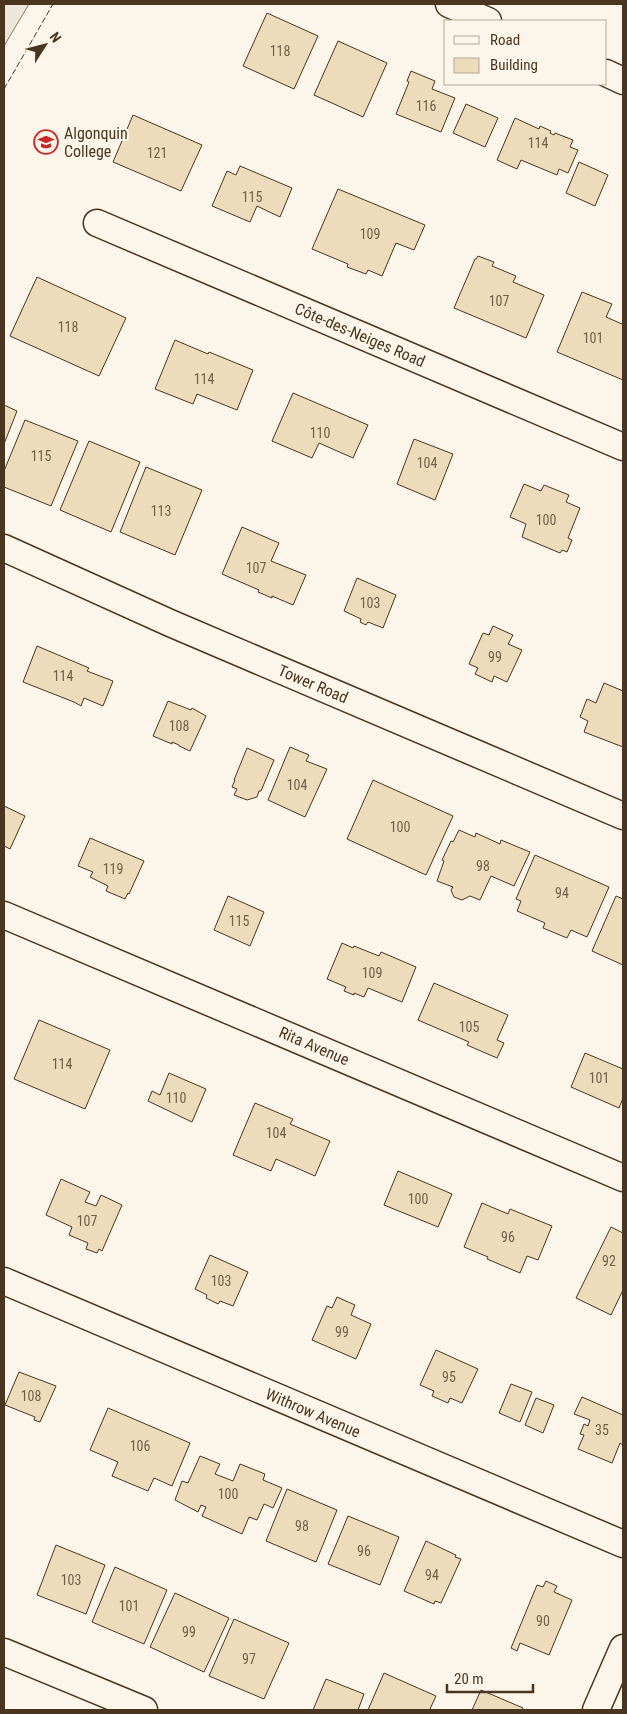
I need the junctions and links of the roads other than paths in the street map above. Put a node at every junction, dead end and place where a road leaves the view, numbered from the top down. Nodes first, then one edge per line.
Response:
1 (449, 4) edge
2 (486, 20) edge
3 (607, 73) edge
4 (623, 81) edge
5 (97, 223) dead end
6 (623, 447) edge
7 (4, 548) edge
8 (623, 816) edge
9 (4, 915) edge
10 (623, 1178) edge
11 (4, 1281) edge
12 (623, 1544) edge
13 (623, 1648) edge
14 (4, 1652) edge
15 (144, 1710) edge
16 (596, 1710) edge

1 - 2 street
3 - 4 street
5 - 6 street, Côte-des-Neiges Road
7 - 8 street, Tower Road
9 - 10 street, Rita Avenue
11 - 12 street, Withrow Avenue
13 - 16 street
14 - 15 street

